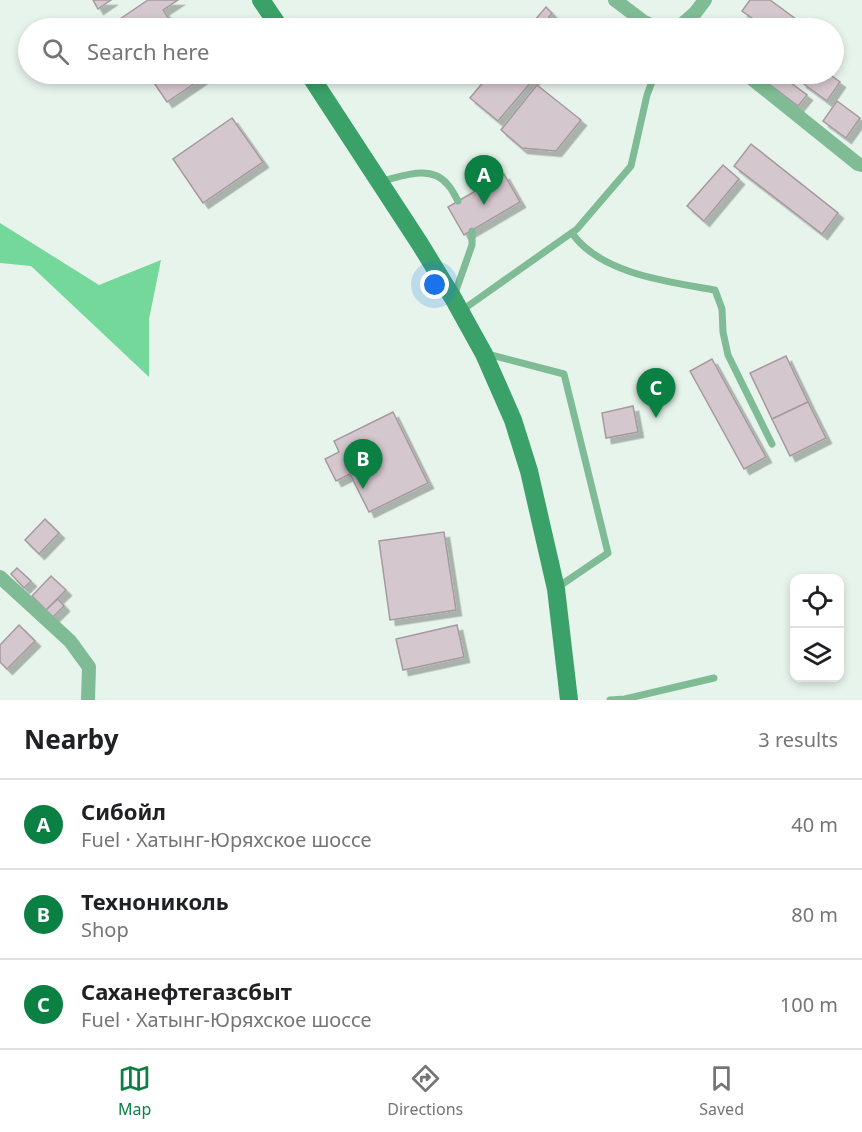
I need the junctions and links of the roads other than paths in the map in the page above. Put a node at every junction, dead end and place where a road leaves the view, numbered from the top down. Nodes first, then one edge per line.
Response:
1 (261, 0) edge
2 (615, 0) edge
3 (705, 0) edge
4 (273, 18) edge
5 (639, 18) edge
6 (689, 18) edge
7 (315, 84) edge
8 (651, 84) edge
9 (758, 84) edge
10 (862, 165) edge
11 (379, 182) junction
12 (458, 201) dead end
13 (472, 231) dead end
14 (572, 233) junction
15 (457, 305) junction
16 (484, 354) junction
17 (772, 444) dead end
18 (0, 577) edge
19 (556, 589) junction
20 (714, 678) dead end
21 (567, 695) edge
22 (88, 700) edge
23 (610, 700) edge

1 - 4 main road
2 - 5 street
3 - 6 street
7 - 11 main road
8 - 14 lane
9 - 10 street
11 - 12 lane
11 - 15 main road
13 - 15 lane
14 - 15 lane
14 - 17 lane
15 - 16 main road
16 - 19 main road
16 - 19 lane
18 - 22 street
19 - 21 main road
20 - 23 lane

